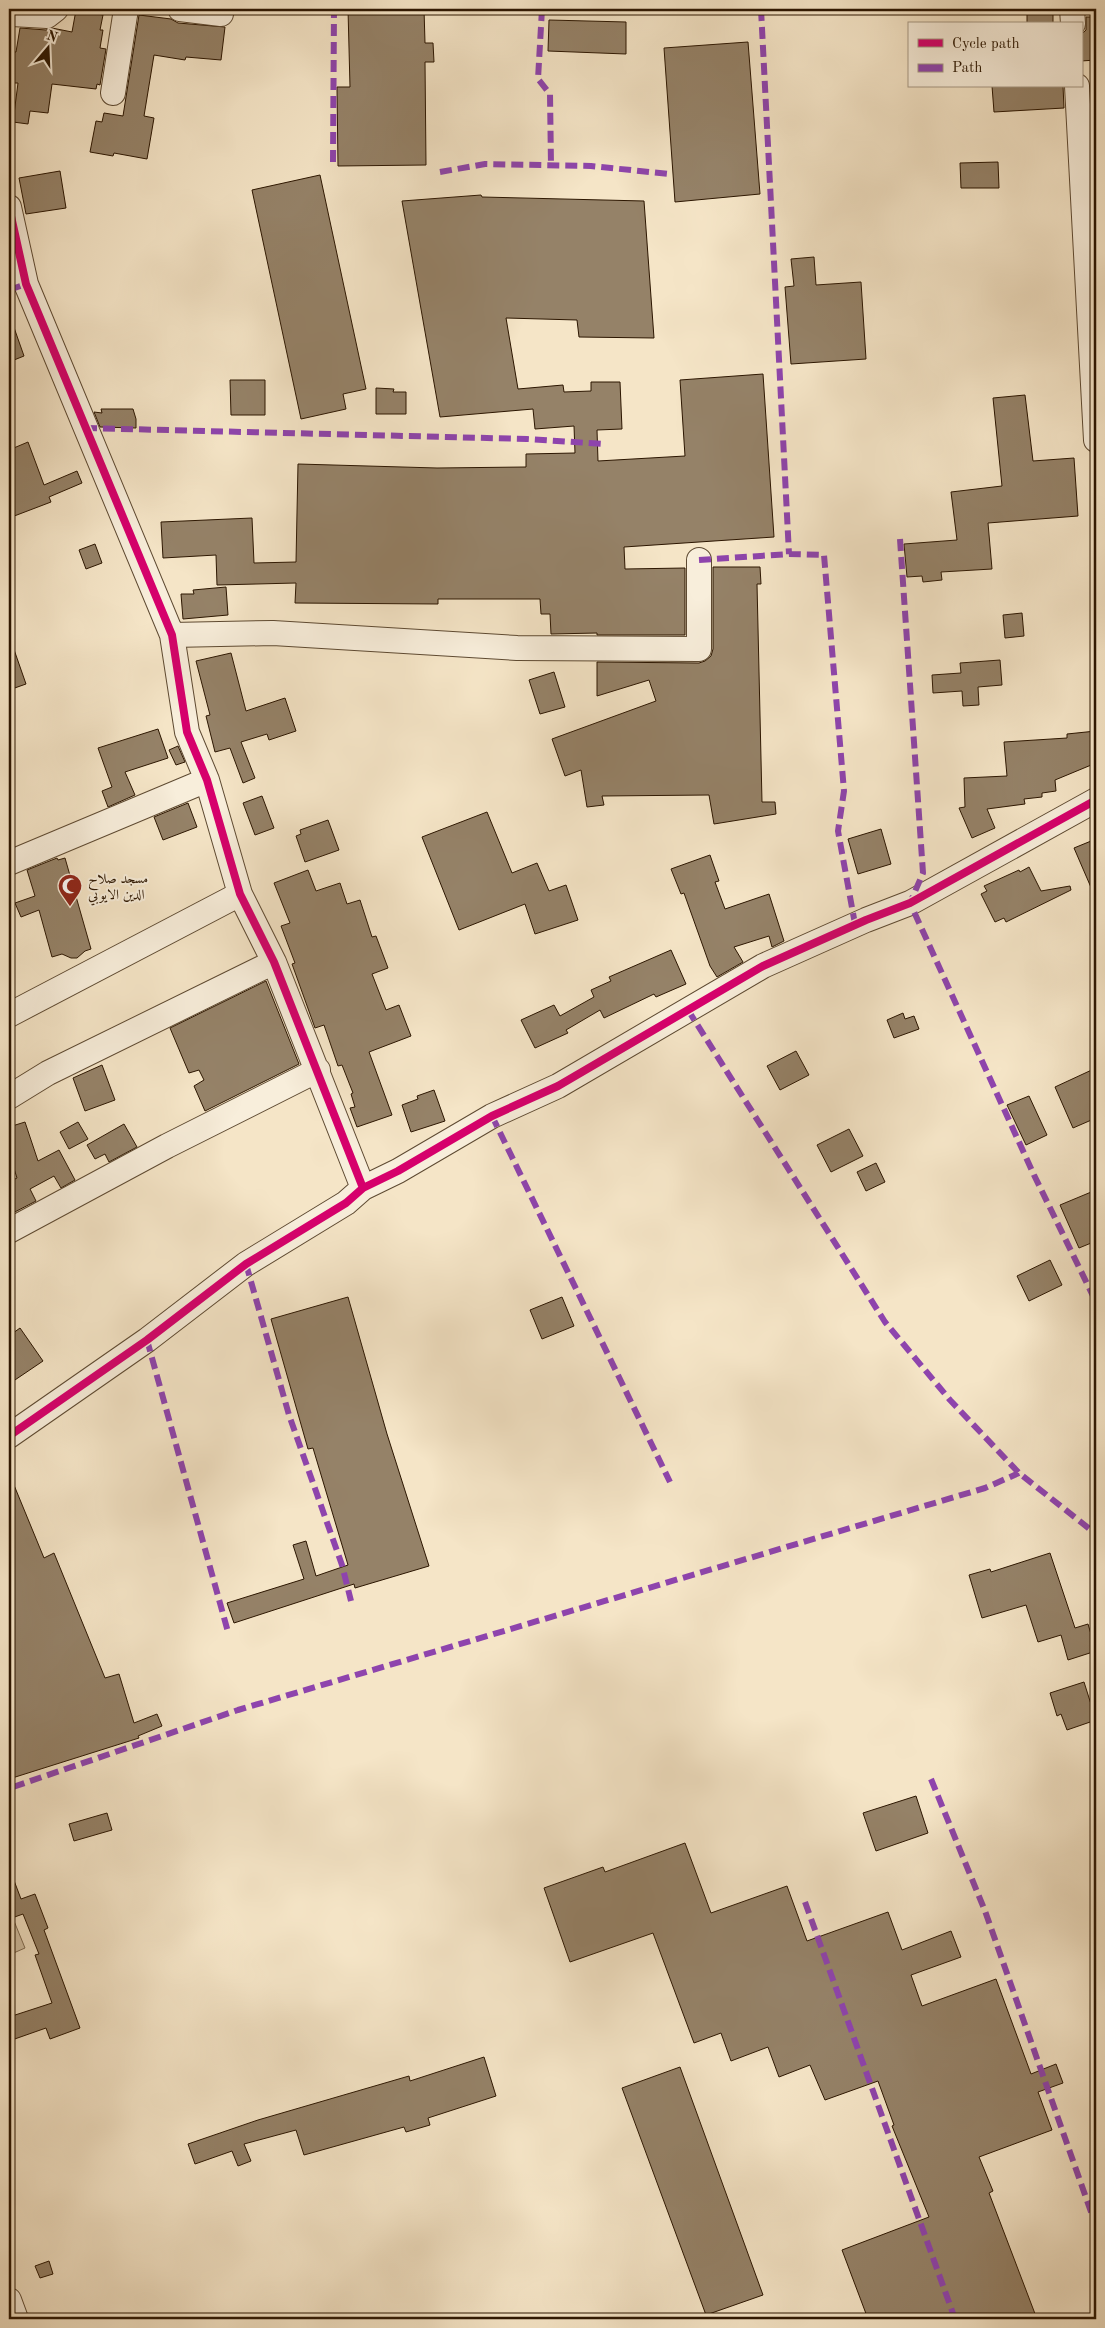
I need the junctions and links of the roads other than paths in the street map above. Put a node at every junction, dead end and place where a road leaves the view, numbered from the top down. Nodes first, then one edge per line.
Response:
1 (56, 9) edge
2 (126, 9) edge
3 (180, 9) edge
4 (1072, 9) edge
5 (222, 14) dead end
6 (11, 17) edge
7 (1073, 22) edge
8 (1077, 88) edge
9 (113, 93) dead end
10 (9, 207) edge
11 (1096, 440) edge
12 (698, 560) dead end
13 (172, 635) junction
14 (206, 780) junction
15 (1096, 800) edge
16 (9, 864) edge
17 (240, 894) junction
18 (274, 962) junction
19 (9, 1015) edge
20 (318, 1070) junction
21 (9, 1096) edge
22 (363, 1188) junction
23 (9, 1232) edge
24 (9, 1436) edge
25 (9, 2300) edge
26 (16, 2319) edge

1 - 6 street
2 - 9 street
3 - 5 street
4 - 7 street
8 - 11 street
10 - 13 street
12 - 13 street
13 - 14 street
14 - 16 street
14 - 17 street
15 - 22 street
17 - 18 street
17 - 19 street
18 - 20 street
18 - 21 street
20 - 22 street
20 - 23 street
22 - 24 street
25 - 26 street

